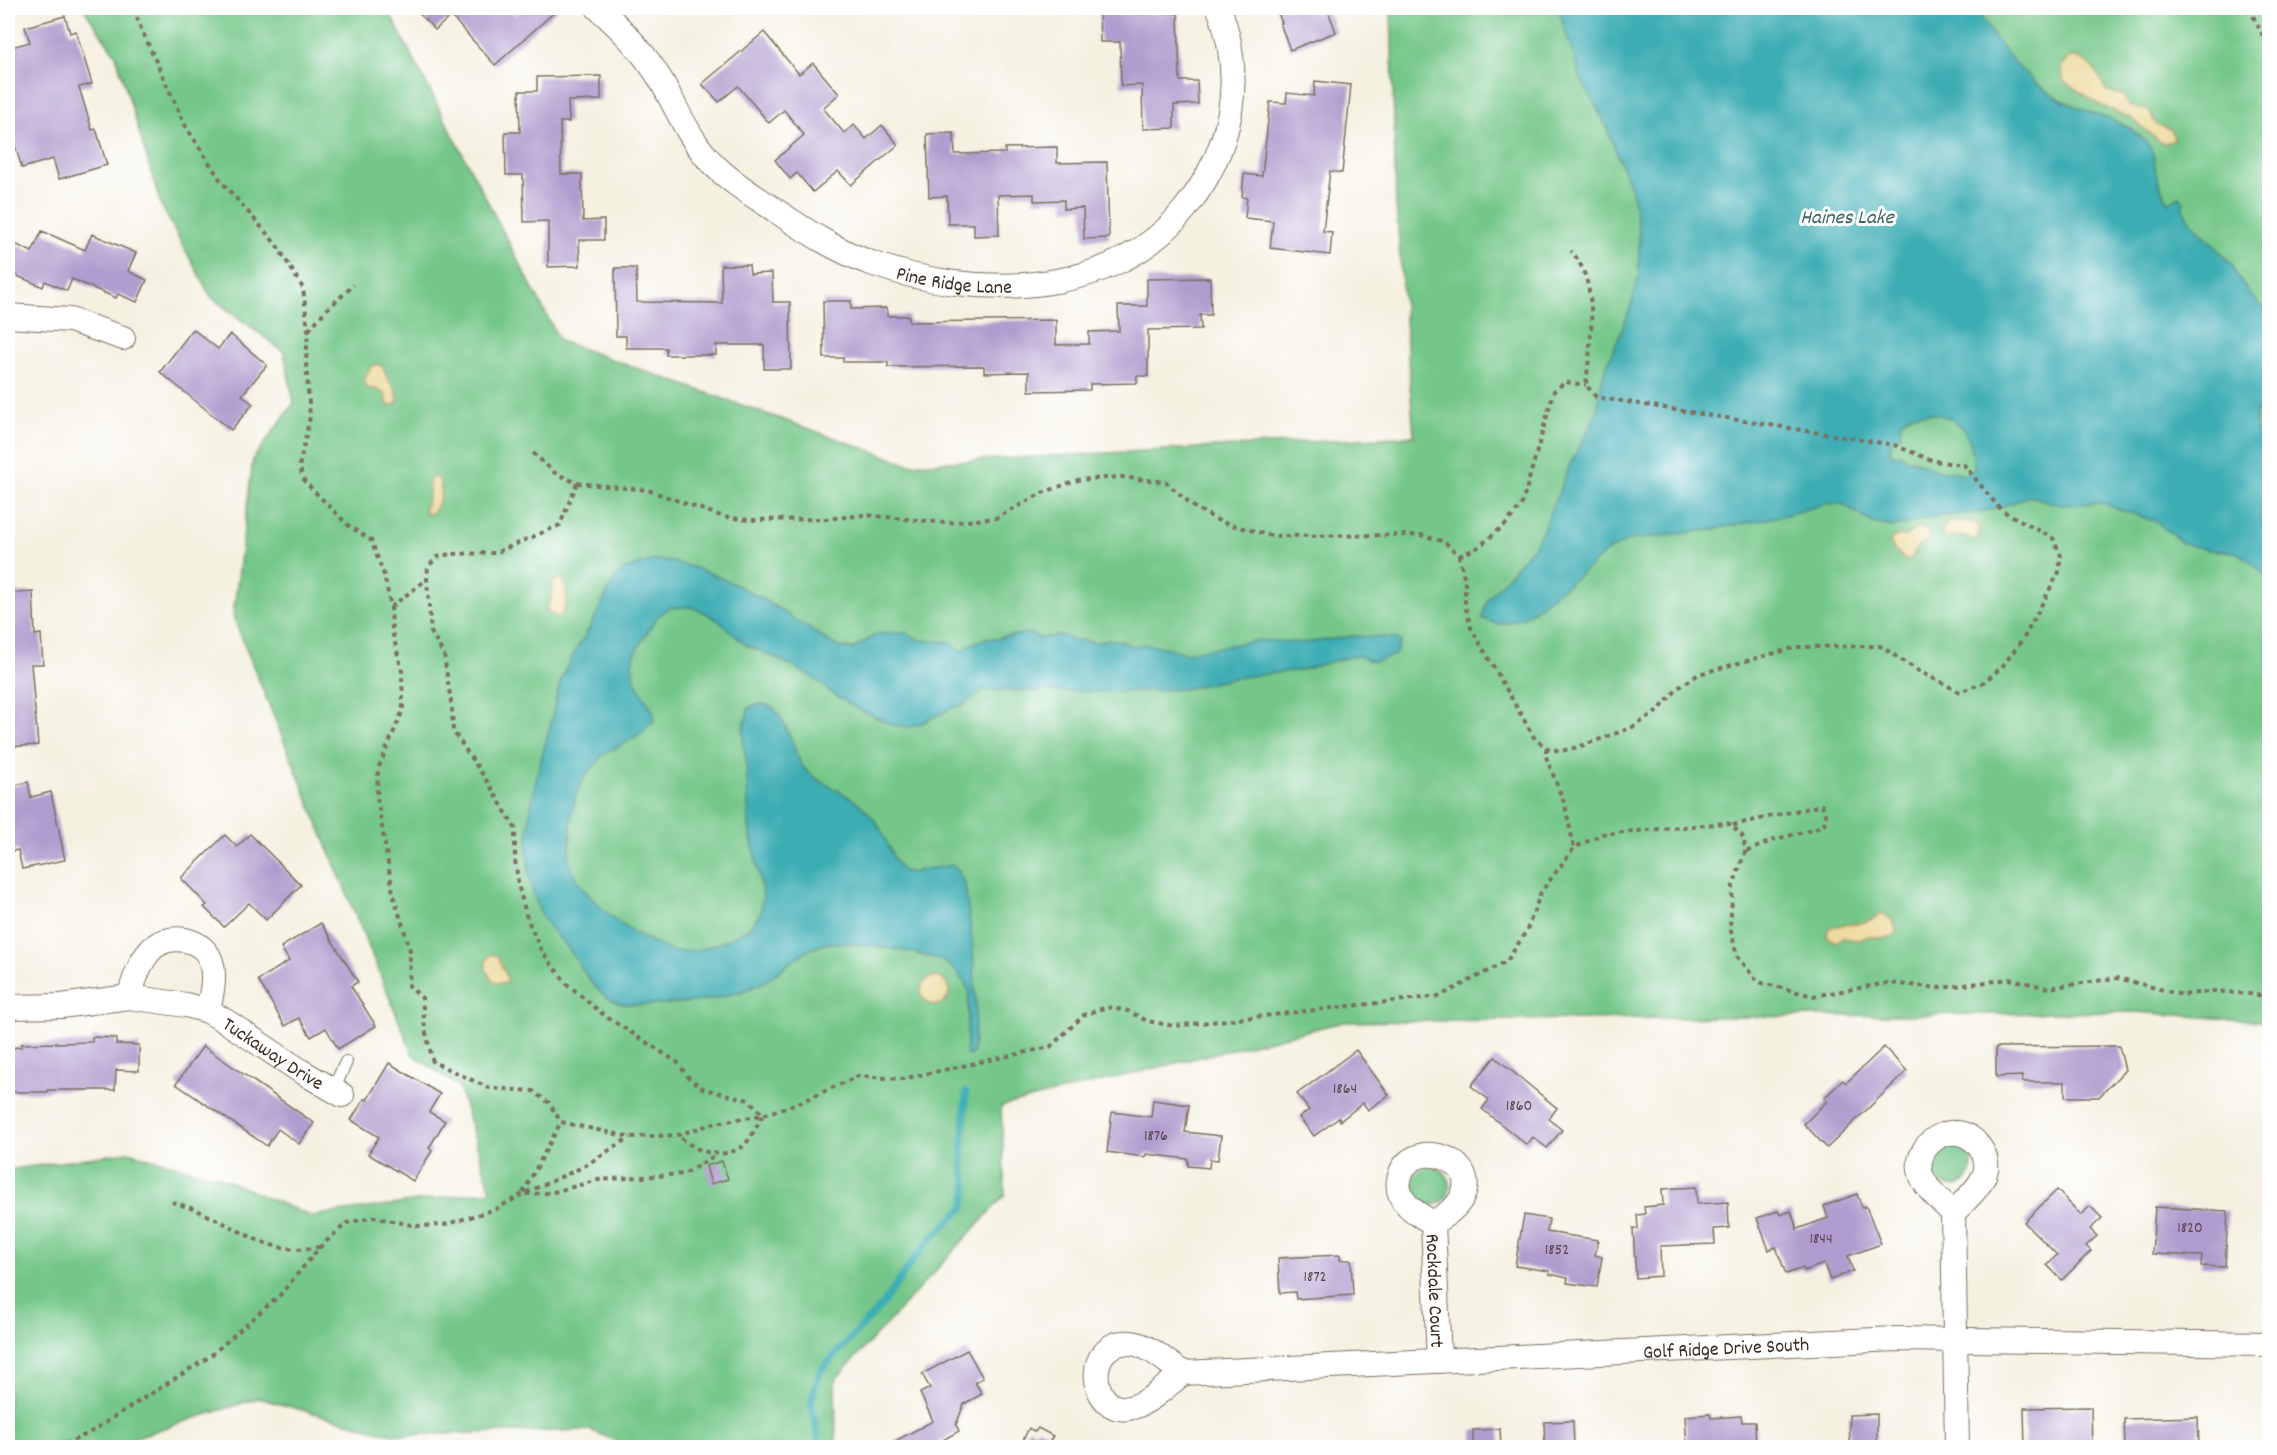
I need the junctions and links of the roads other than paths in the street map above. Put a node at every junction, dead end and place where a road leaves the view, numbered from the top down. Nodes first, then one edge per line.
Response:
1 (598, 8) edge
2 (1219, 8) edge
3 (8, 316) edge
4 (123, 339) dead end
5 (129, 997) junction
6 (8, 1006) edge
7 (208, 1011) junction
8 (346, 1062) dead end
9 (338, 1092) joint
10 (1953, 1213) dead end
11 (1433, 1223) dead end
12 (1956, 1338) junction
13 (2270, 1344) edge
14 (1439, 1361) junction
15 (1183, 1373) dead end
16 (1957, 1448) edge

1 - 2 street, Pine Ridge Lane
3 - 4 street
5 - 6 street, Tuckaway Drive
5 - 7 street, Tuckaway Drive
5 - 7 street, Tuckaway Drive
7 - 9 street, Tuckaway Drive
8 - 9 lane
10 - 12 street
11 - 14 street, Rockdale Court
12 - 13 street, Golf Ridge Drive South
12 - 14 street, Golf Ridge Drive South
12 - 16 street
14 - 15 street, Golf Ridge Drive South

